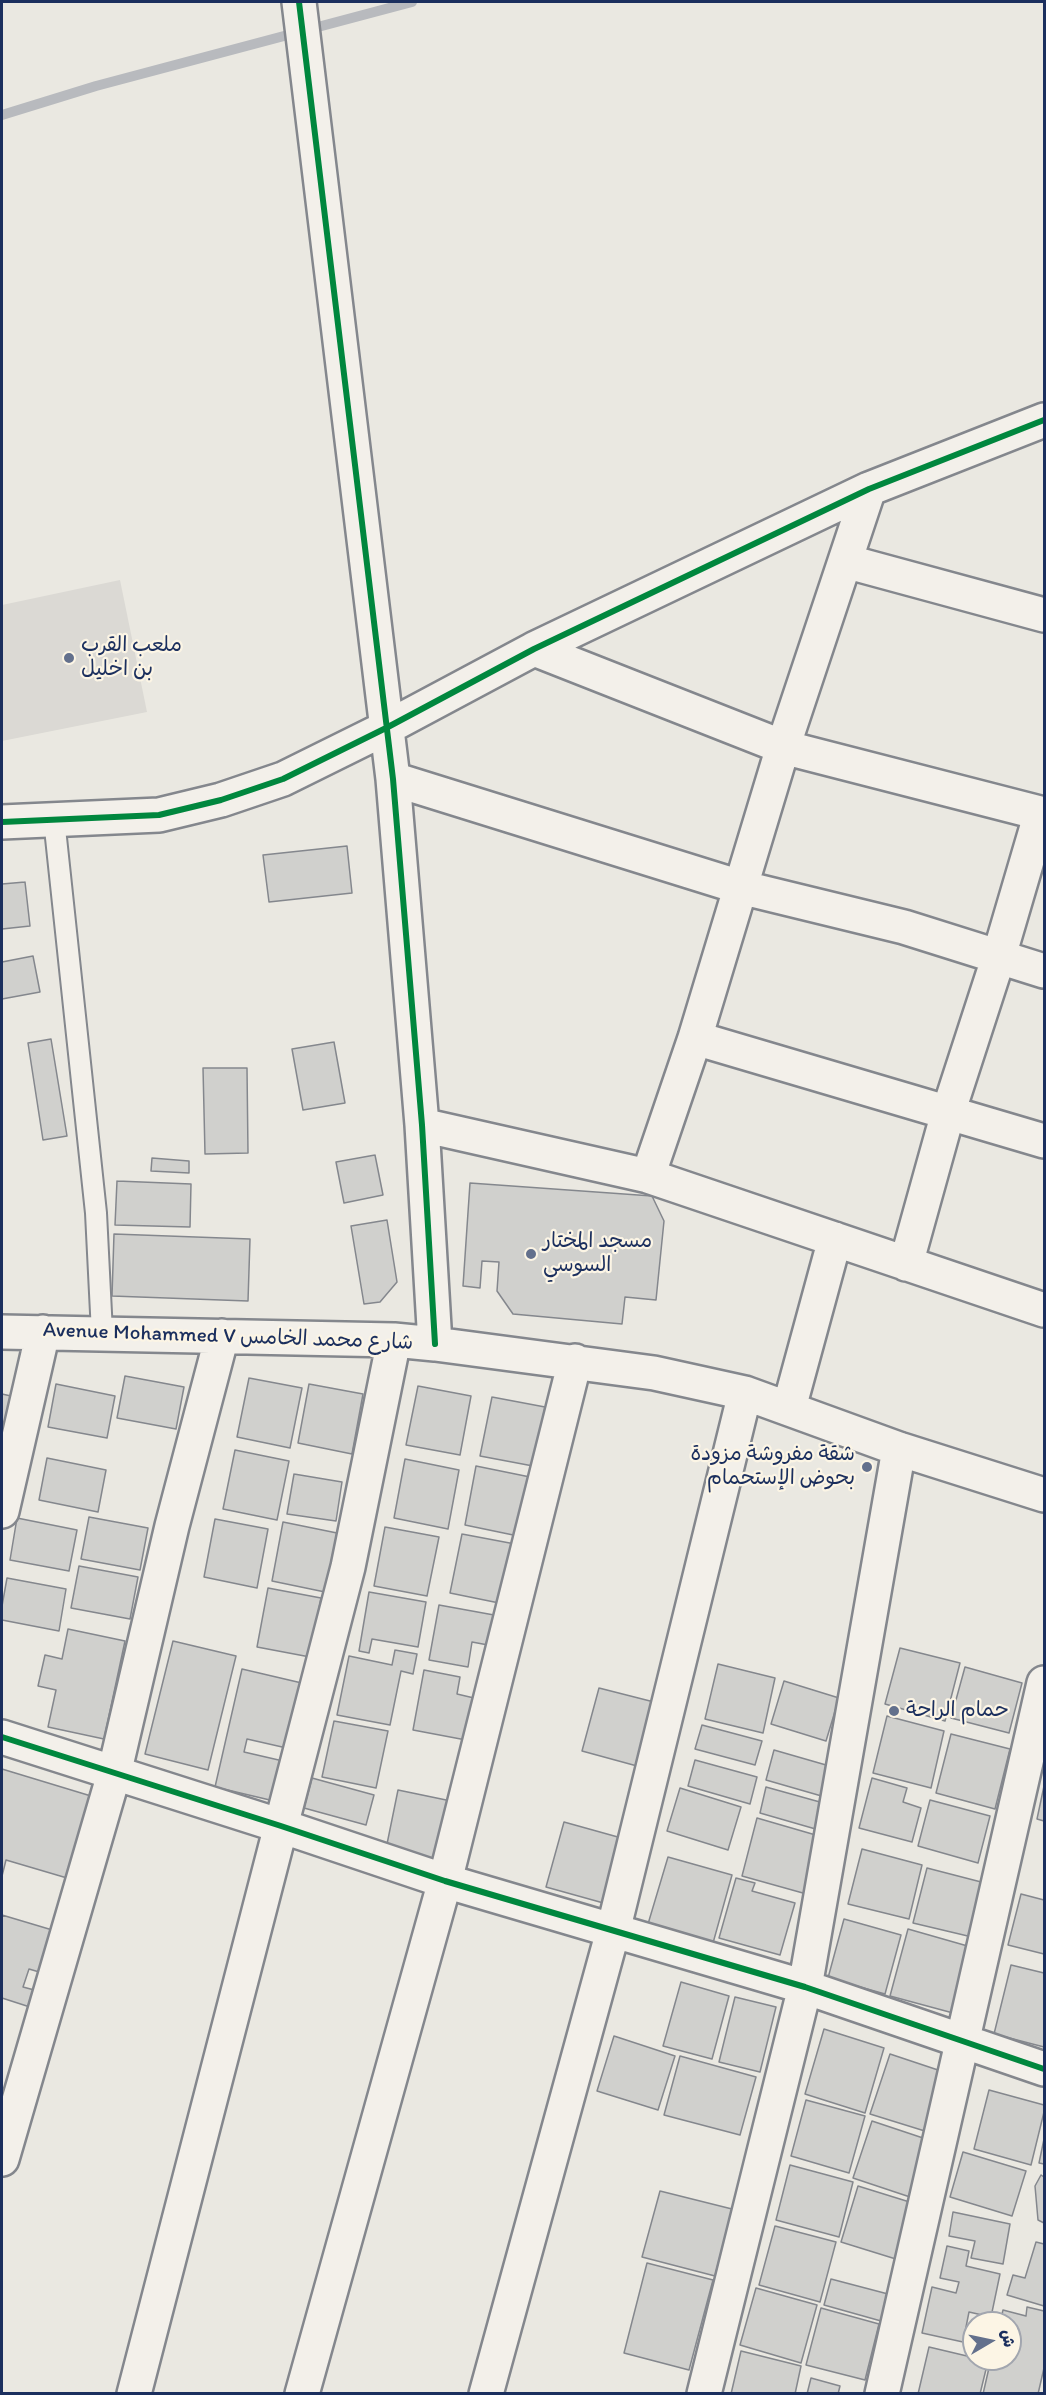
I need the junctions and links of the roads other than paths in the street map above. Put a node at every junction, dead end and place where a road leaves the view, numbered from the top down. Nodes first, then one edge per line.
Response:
1 (299, 2) edge
2 (1044, 420) edge
3 (868, 489) junction
4 (845, 561) junction
5 (1044, 615) edge
6 (534, 649) junction
7 (388, 727) junction
8 (783, 747) junction
9 (393, 779) junction
10 (1043, 814) edge
11 (54, 819) junction
12 (2, 822) edge
13 (740, 886) junction
14 (999, 957) junction
15 (1044, 971) edge
16 (694, 1038) junction
17 (948, 1113) junction
18 (422, 1125) junction
19 (1044, 1142) edge
20 (648, 1176) junction
21 (835, 1239) junction
22 (906, 1264) junction
23 (1044, 1311) edge
24 (2, 1332) edge
25 (43, 1332) junction
26 (102, 1333) junction
27 (222, 1336) junction
28 (394, 1341) junction
29 (435, 1344) junction
30 (575, 1361) junction
31 (745, 1393) junction
32 (789, 1408) junction
33 (899, 1449) junction
34 (1044, 1495) edge
35 (2, 1511) edge
36 (1044, 1683) edge
37 (2, 1737) edge
38 (114, 1774) junction
39 (281, 1826) junction
40 (445, 1881) junction
41 (613, 1931) junction
42 (805, 1987) junction
43 (963, 2040) junction
44 (1044, 2069) edge
45 (2, 2159) edge
46 (134, 2394) edge
47 (302, 2394) edge
48 (486, 2394) edge
49 (705, 2394) edge
50 (882, 2394) edge

1 - 7 street
2 - 3 street
3 - 4 street
3 - 6 street
4 - 5 street
4 - 8 street
6 - 7 street
6 - 8 street
7 - 9 street
7 - 11 street
8 - 10 street
8 - 13 street
9 - 13 street
9 - 18 street
10 - 14 street
11 - 12 street
11 - 26 lane
13 - 14 street
13 - 16 street
14 - 15 street
14 - 17 street
16 - 17 street
16 - 20 street
17 - 19 street
17 - 22 street
18 - 20 street
18 - 29 street
20 - 21 street
21 - 22 street
21 - 32 street
22 - 23 street
24 - 25 street, Avenue Mohammed V شارع محمد الخامس
25 - 26 street, Avenue Mohammed V شارع محمد الخامس
25 - 35 street
26 - 27 street, Avenue Mohammed V شارع محمد الخامس
27 - 28 street, Avenue Mohammed V شارع محمد الخامس
27 - 38 street
28 - 29 street, Avenue Mohammed V شارع محمد الخامس
28 - 39 street
29 - 30 street, Avenue Mohammed V شارع محمد الخامس
30 - 31 street, Avenue Mohammed V شارع محمد الخامس
30 - 40 street
31 - 32 street, Avenue Mohammed V شارع محمد الخامس
31 - 41 street
32 - 33 street, Avenue Mohammed V شارع محمد الخامس
33 - 34 street, Avenue Mohammed V شارع محمد الخامس
33 - 42 street
36 - 43 street
37 - 38 street
38 - 39 street
38 - 45 street
39 - 40 street
39 - 46 street
40 - 41 street
40 - 47 street
41 - 42 street
41 - 48 street
42 - 43 street
42 - 49 street
43 - 44 street
43 - 50 street

